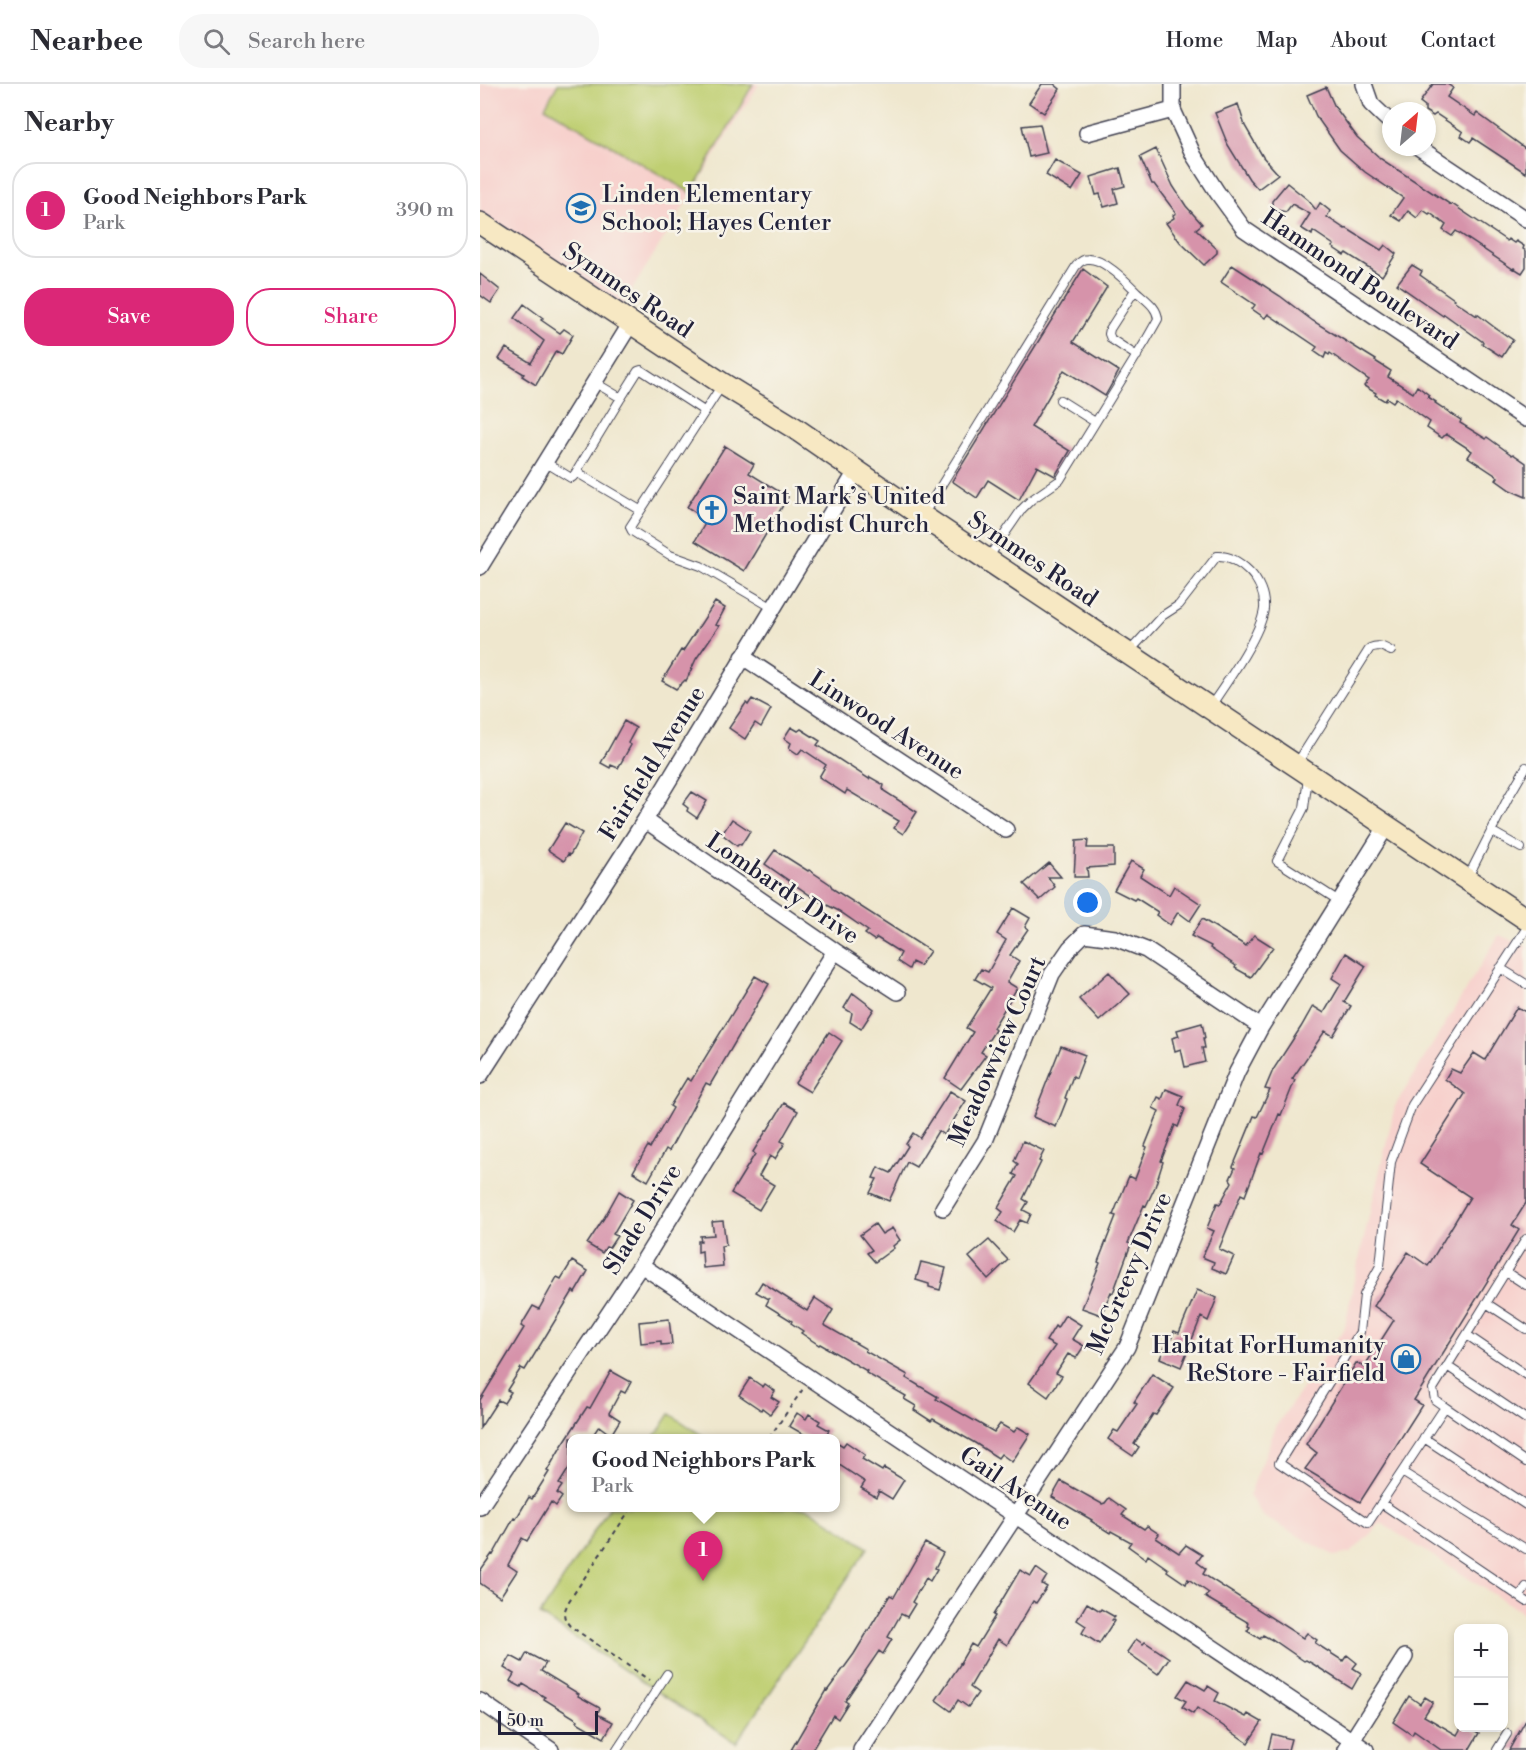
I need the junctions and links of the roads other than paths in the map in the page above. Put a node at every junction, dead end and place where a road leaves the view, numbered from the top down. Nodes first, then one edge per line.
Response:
1 (1173, 84) edge
2 (1364, 84) edge
3 (1173, 111) junction
4 (1382, 114) edge
5 (1087, 133) dead end
6 (1432, 156) edge
7 (1526, 219) edge
8 (480, 223) edge
9 (1136, 290) junction
10 (631, 323) junction
11 (1137, 356) junction
12 (594, 382) junction
13 (723, 384) junction
14 (621, 398) junction
15 (1060, 400) dead end
16 (704, 411) junction
17 (1526, 419) edge
18 (1095, 422) junction
19 (545, 462) junction
20 (857, 470) junction
21 (576, 472) junction
22 (640, 510) junction
23 (922, 516) junction
24 (987, 559) junction
25 (481, 562) edge
26 (773, 608) junction
27 (1391, 651) dead end
28 (1128, 654) junction
29 (743, 657) junction
30 (1210, 709) junction
31 (1526, 767) edge
32 (1302, 771) junction
33 (645, 820) junction
34 (1386, 827) junction
35 (1006, 830) dead end
36 (1491, 831) junction
37 (1521, 848) dead end
38 (1467, 880) junction
39 (1339, 901) junction
40 (1526, 920) edge
41 (1526, 928) edge
42 (835, 951) junction
43 (1500, 968) junction
44 (1526, 984) edge
45 (898, 992) dead end
46 (1261, 1027) junction
47 (480, 1076) edge
48 (943, 1208) dead end
49 (1526, 1239) edge
50 (640, 1265) junction
51 (1506, 1272) junction
52 (1526, 1285) edge
53 (1486, 1303) junction
54 (1526, 1329) edge
55 (1467, 1335) junction
56 (1447, 1366) junction
57 (1526, 1375) edge
58 (1445, 1407) junction
59 (1526, 1419) edge
60 (1424, 1438) junction
61 (1526, 1462) edge
62 (1402, 1472) junction
63 (1381, 1503) junction
64 (1526, 1505) edge
65 (480, 1507) edge
66 (1015, 1515) junction
67 (1526, 1550) edge
68 (1526, 1587) edge
69 (1523, 1599) edge
70 (1406, 1657) dead end
71 (667, 1674) dead end
72 (480, 1701) edge
73 (1507, 1734) dead end
74 (1349, 1746) edge
75 (552, 1750) edge
76 (617, 1750) edge
77 (861, 1750) edge
78 (1366, 1750) edge
79 (1497, 1750) edge

1 - 3 street, Hammond Boulevard
2 - 4 street
3 - 5 street
3 - 17 street, Hammond Boulevard
6 - 7 street
8 - 10 main road, Symmes Road
9 - 11 lane
9 - 11 lane
9 - 23 lane
10 - 12 street
10 - 13 main road, Symmes Road
11 - 18 lane
12 - 14 lane
12 - 19 street
13 - 16 lane
13 - 20 main road, Symmes Road
14 - 16 lane
14 - 21 lane
15 - 18 lane
16 - 22 lane
18 - 24 lane
19 - 21 lane
19 - 25 street
20 - 23 main road, Symmes Road
20 - 26 street, Fairfield Avenue
21 - 22 lane
22 - 26 lane
23 - 24 main road, Symmes Road
24 - 28 main road, Symmes Road
26 - 29 street, Fairfield Avenue
27 - 32 lane
28 - 30 main road, Symmes Road
28 - 30 lane
29 - 33 street, Fairfield Avenue
29 - 35 street, Linwood Avenue
30 - 32 main road, Symmes Road
31 - 36 lane
32 - 34 main road, Symmes Road
32 - 39 lane
33 - 42 street, Lombardy Drive
33 - 47 street, Fairfield Avenue
34 - 38 main road, Symmes Road
34 - 39 street, McGreevy Drive
36 - 37 lane
36 - 38 lane
38 - 40 main road, Symmes Road
39 - 46 street, McGreevy Drive
41 - 43 lane
42 - 45 street, Lombardy Drive
42 - 50 street, Slade Drive
43 - 44 lane
43 - 63 lane
46 - 48 street, Meadowview Court
46 - 66 street, McGreevy Drive
49 - 51 lane
50 - 65 street, Slade Drive
50 - 66 street, Gail Avenue
51 - 52 lane
51 - 53 lane
53 - 54 lane
53 - 55 lane
55 - 56 lane
55 - 57 lane
56 - 58 lane
56 - 59 lane
58 - 60 lane
58 - 61 lane
60 - 62 lane
60 - 64 lane
62 - 63 lane
62 - 67 lane
63 - 69 lane
66 - 74 street, Gail Avenue
66 - 77 street, McGreevy Drive
68 - 69 lane
70 - 74 street
71 - 76 lane
72 - 75 street
73 - 79 lane
74 - 78 street, Gail Avenue

